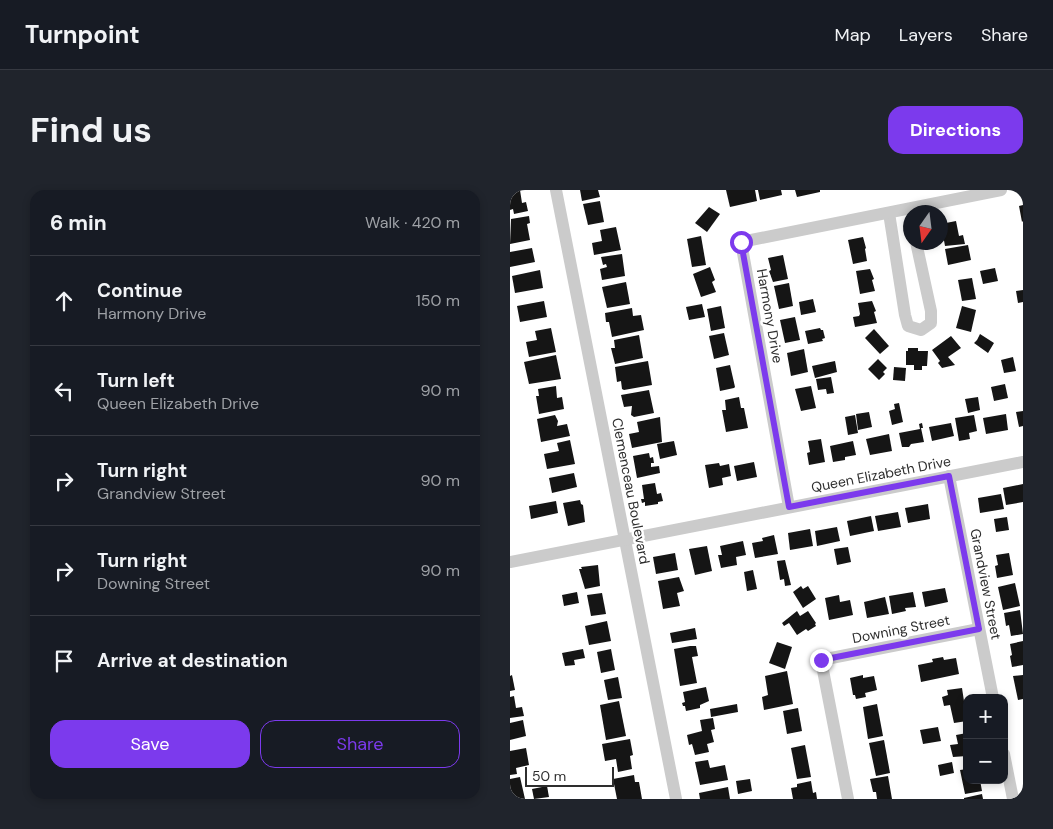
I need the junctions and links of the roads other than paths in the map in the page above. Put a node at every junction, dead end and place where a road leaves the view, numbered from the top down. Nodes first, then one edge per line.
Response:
1 (556, 190) edge
2 (1000, 190) edge
3 (943, 205) edge
4 (888, 213) junction
5 (903, 214) edge
6 (918, 250) edge
7 (1023, 462) edge
8 (949, 476) junction
9 (789, 507) junction
10 (625, 540) junction
11 (510, 562) edge
12 (979, 629) junction
13 (992, 694) edge
14 (1008, 774) edge
15 (676, 799) edge
16 (848, 799) edge
17 (1013, 799) edge

1 - 10 street, Clemenceau Boulevard
2 - 3 street, Harmony Drive
4 - 5 street, Harmony Drive
4 - 6 street
4 - 9 street, Harmony Drive
7 - 8 street, Queen Elizabeth Drive
8 - 9 street, Queen Elizabeth Drive
8 - 12 street, Grandview Street
9 - 10 street, Queen Elizabeth Drive
10 - 11 street, Queen Elizabeth Drive
10 - 15 street, Clemenceau Boulevard
12 - 13 street, Grandview Street
12 - 16 street, Downing Street
14 - 17 street

